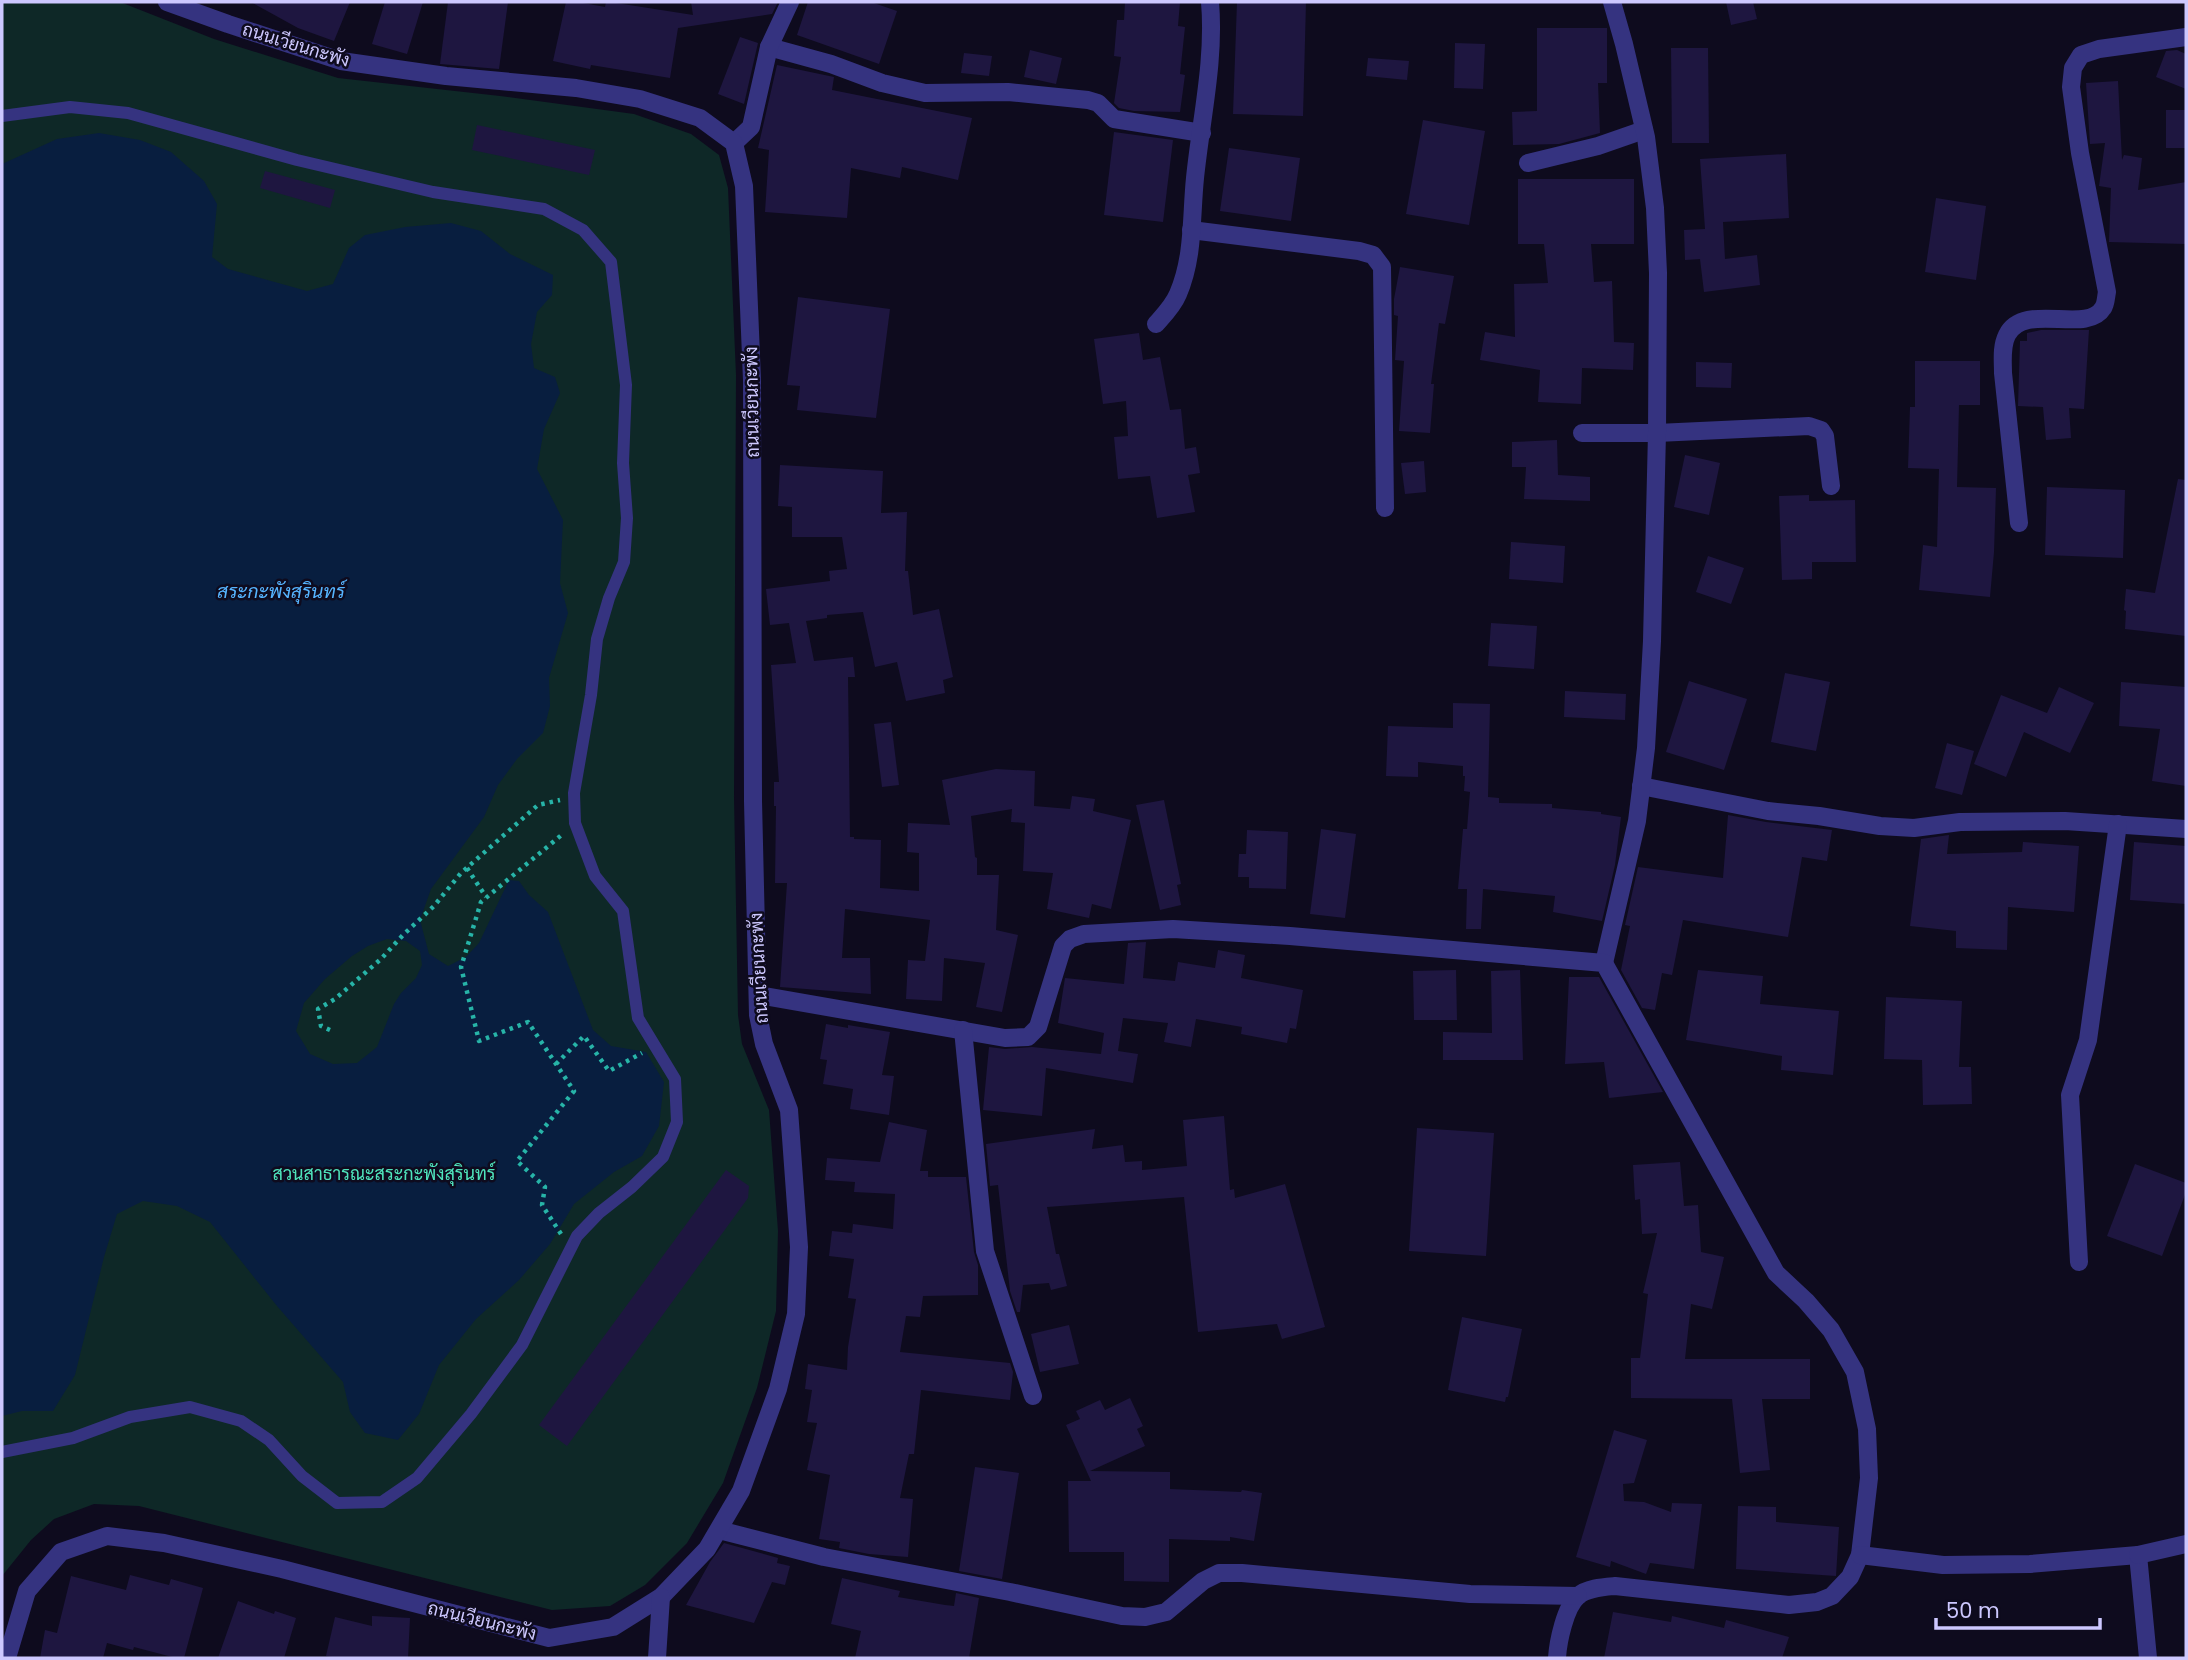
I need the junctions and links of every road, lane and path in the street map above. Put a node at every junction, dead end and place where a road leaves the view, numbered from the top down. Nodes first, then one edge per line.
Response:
1 (167, 2) edge
2 (790, 2) edge
3 (1210, 2) edge
4 (1612, 2) edge
5 (2186, 37) edge
6 (769, 47) junction
7 (2, 116) edge
8 (1644, 130) junction
9 (1202, 133) junction
10 (734, 143) junction
11 (1528, 163) dead end
12 (1191, 230) junction
13 (1156, 324) dead end
14 (1582, 433) dead end
15 (1657, 433) junction
16 (1830, 486) dead end
17 (1385, 508) dead end
18 (2019, 523) dead end
19 (1641, 786) junction
20 (574, 797) junction
21 (575, 823) junction
22 (2118, 824) junction
23 (2186, 829) edge
24 (467, 868) junction
25 (486, 897) junction
26 (1604, 963) junction
27 (758, 995) junction
28 (330, 1030) dead end
29 (963, 1030) junction
30 (654, 1046) junction
31 (556, 1064) junction
32 (571, 1248) junction
33 (2079, 1262) dead end
34 (1033, 1396) dead end
35 (2, 1452) edge
36 (719, 1530) junction
37 (2186, 1544) edge
38 (1860, 1555) junction
39 (2138, 1555) junction
40 (1578, 1596) junction
41 (661, 1597) junction
42 (8, 1658) edge
43 (657, 1658) edge
44 (1557, 1658) edge
45 (2148, 1658) edge

1 - 10 street, ถนนเวียนกะพัง
2 - 6 street
3 - 9 street
4 - 8 street
5 - 18 street
6 - 9 street
6 - 10 street
7 - 20 lane
8 - 11 street
8 - 15 street
9 - 12 street
10 - 27 street, ถนนเวียนกะพัง
12 - 13 street
12 - 17 street
14 - 15 street
15 - 16 street
15 - 19 street
19 - 22 street
19 - 26 street
20 - 21 lane
20 - 24 path
21 - 25 path
21 - 30 lane
22 - 23 street
22 - 33 street
24 - 25 path
24 - 28 path
25 - 31 path
26 - 29 street
26 - 38 street
27 - 29 street
27 - 36 street, ถนนเวียนกะพัง
29 - 34 street
30 - 31 path
30 - 32 lane
31 - 32 path
32 - 35 lane
36 - 40 street
36 - 41 street, ถนนเวียนกะพัง
37 - 39 street
38 - 39 street
38 - 40 street
39 - 45 street
40 - 44 street
41 - 42 street, ถนนเวียนกะพัง
41 - 43 street

